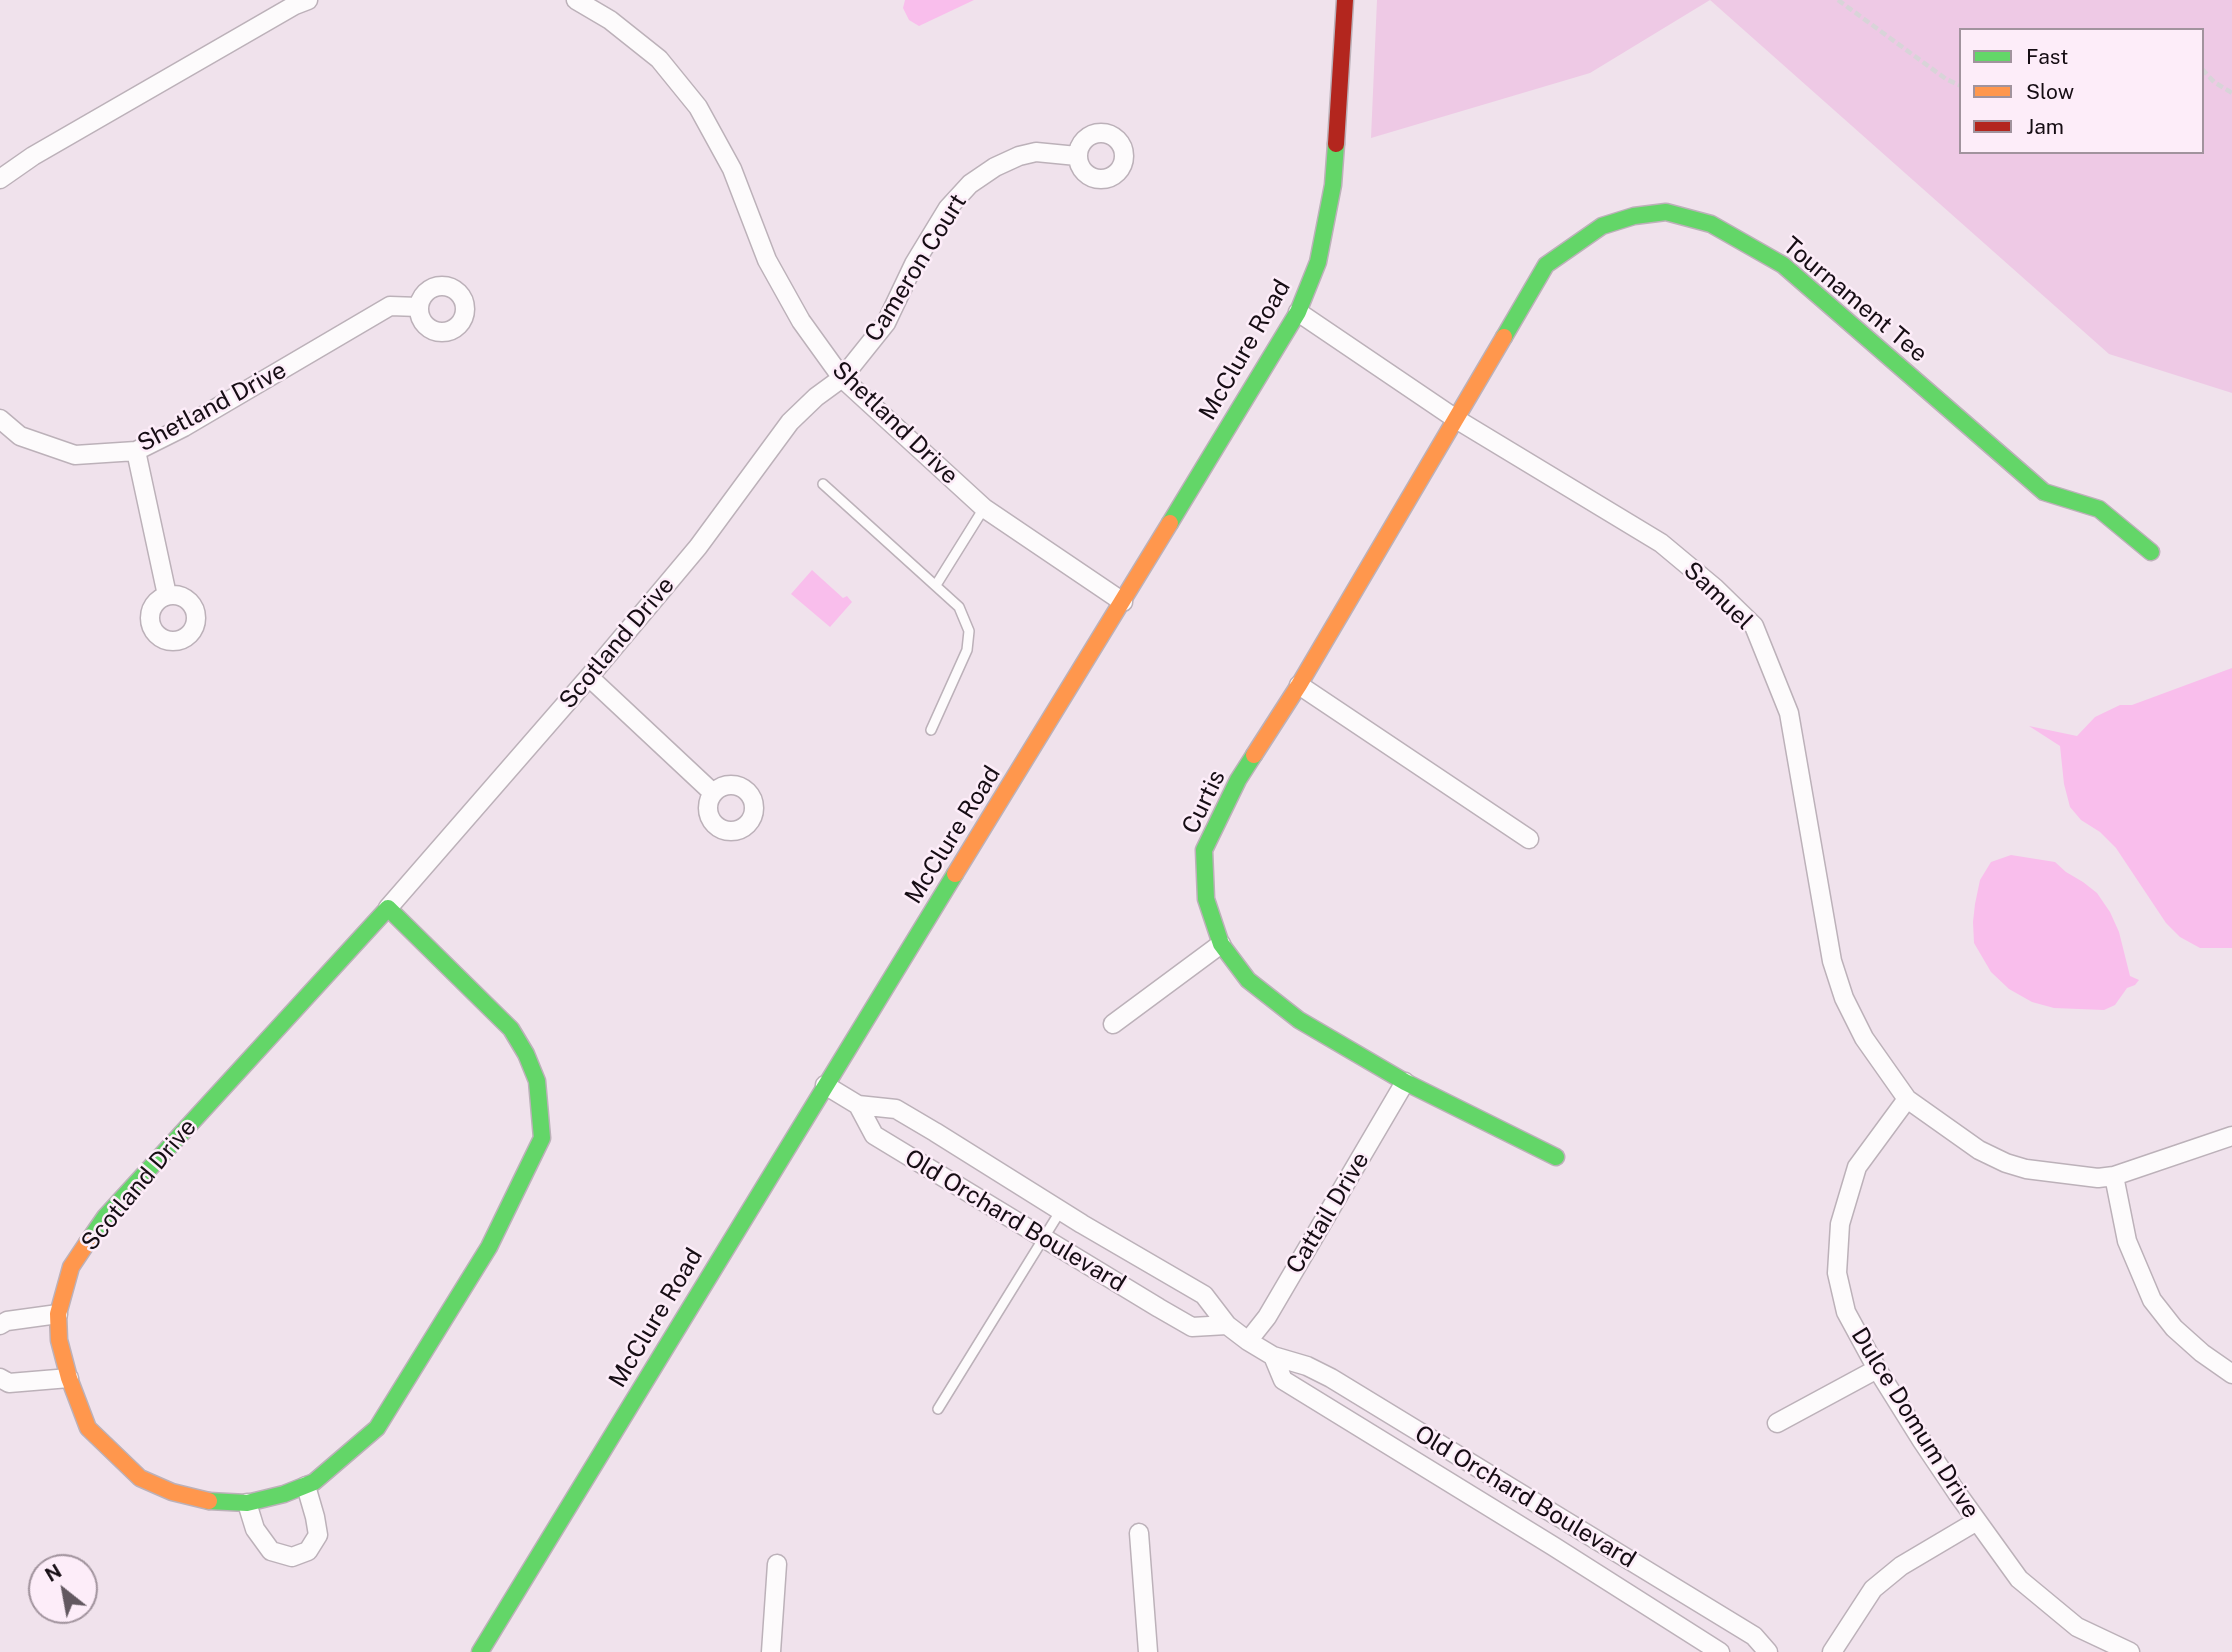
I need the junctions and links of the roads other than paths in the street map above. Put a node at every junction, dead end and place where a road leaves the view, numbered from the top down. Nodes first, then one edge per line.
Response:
1 (308, 0) edge
2 (576, 0) edge
3 (1345, 0) edge
4 (1077, 156) dead end
5 (0, 178) edge
6 (419, 307) dead end
7 (1298, 312) junction
8 (842, 378) junction
9 (0, 419) edge
10 (1456, 419) junction
11 (136, 451) junction
12 (823, 484) dead end
13 (984, 508) junction
14 (2151, 552) dead end
15 (936, 585) junction
16 (167, 595) dead end
17 (1123, 602) junction
18 (589, 677) junction
19 (1299, 685) junction
20 (931, 730) dead end
21 (713, 793) dead end
22 (1529, 839) dead end
23 (388, 908) junction
24 (1221, 944) junction
25 (1113, 1024) dead end
26 (1405, 1082) junction
27 (825, 1085) junction
28 (1907, 1099) junction
29 (858, 1105) junction
30 (2232, 1136) edge
31 (1556, 1157) dead end
32 (2114, 1176) junction
33 (1061, 1210) junction
34 (1043, 1238) junction
35 (58, 1314) junction
36 (0, 1325) edge
37 (1227, 1325) junction
38 (1248, 1341) junction
39 (1273, 1356) junction
40 (1877, 1369) junction
41 (2232, 1374) edge
42 (0, 1378) edge
43 (69, 1378) junction
44 (938, 1409) dead end
45 (1777, 1423) dead end
46 (306, 1486) junction
47 (247, 1503) junction
48 (1977, 1521) junction
49 (1139, 1533) dead end
50 (777, 1564) dead end
51 (480, 1652) edge
52 (771, 1652) edge
53 (1148, 1652) edge
54 (1720, 1652) edge
55 (1768, 1652) edge
56 (1832, 1652) edge
57 (2130, 1652) edge

1 - 5 street
2 - 8 street, Shetland Drive
3 - 7 street, McClure Road
4 - 8 street, Cameron Court
6 - 11 street, Shetland Drive
7 - 10 street, Samuel
7 - 17 street, McClure Road
8 - 13 street, Shetland Drive
8 - 18 street, Scotland Drive
9 - 11 street, Shetland Drive
10 - 14 street, Tournament Tee
10 - 19 street, Curtis
10 - 28 street, Samuel
11 - 16 street
12 - 15 lane
13 - 15 lane
13 - 17 street, Shetland Drive
15 - 20 lane
17 - 27 street, McClure Road
18 - 21 street
18 - 23 street, Scotland Drive
19 - 22 street
19 - 24 street, Curtis
23 - 35 street, Scotland Drive
23 - 46 street, Scotland Drive
24 - 25 street
24 - 26 street, Curtis
26 - 31 street, Curtis
26 - 38 street, Cattail Drive
27 - 29 street, Old Orchard Boulevard
27 - 51 street, McClure Road
28 - 32 street, Samuel
28 - 40 street, Dulce Domum Drive
29 - 33 street, Old Orchard Boulevard
29 - 34 street, Old Orchard Boulevard
30 - 32 street, Samuel
32 - 41 street
33 - 34 lane
33 - 37 street, Old Orchard Boulevard
34 - 37 street, Old Orchard Boulevard
34 - 44 lane
35 - 36 street
35 - 43 street, Scotland Drive
37 - 38 street, Old Orchard Boulevard
38 - 39 street, Old Orchard Boulevard
39 - 54 street, Old Orchard Boulevard
39 - 55 street, Old Orchard Boulevard
40 - 45 street
40 - 48 street, Dulce Domum Drive
42 - 43 street
43 - 47 street, Scotland Drive
46 - 47 street, Scotland Drive
46 - 47 street
48 - 56 street
48 - 57 street, Dulce Domum Drive
49 - 53 street
50 - 52 street

